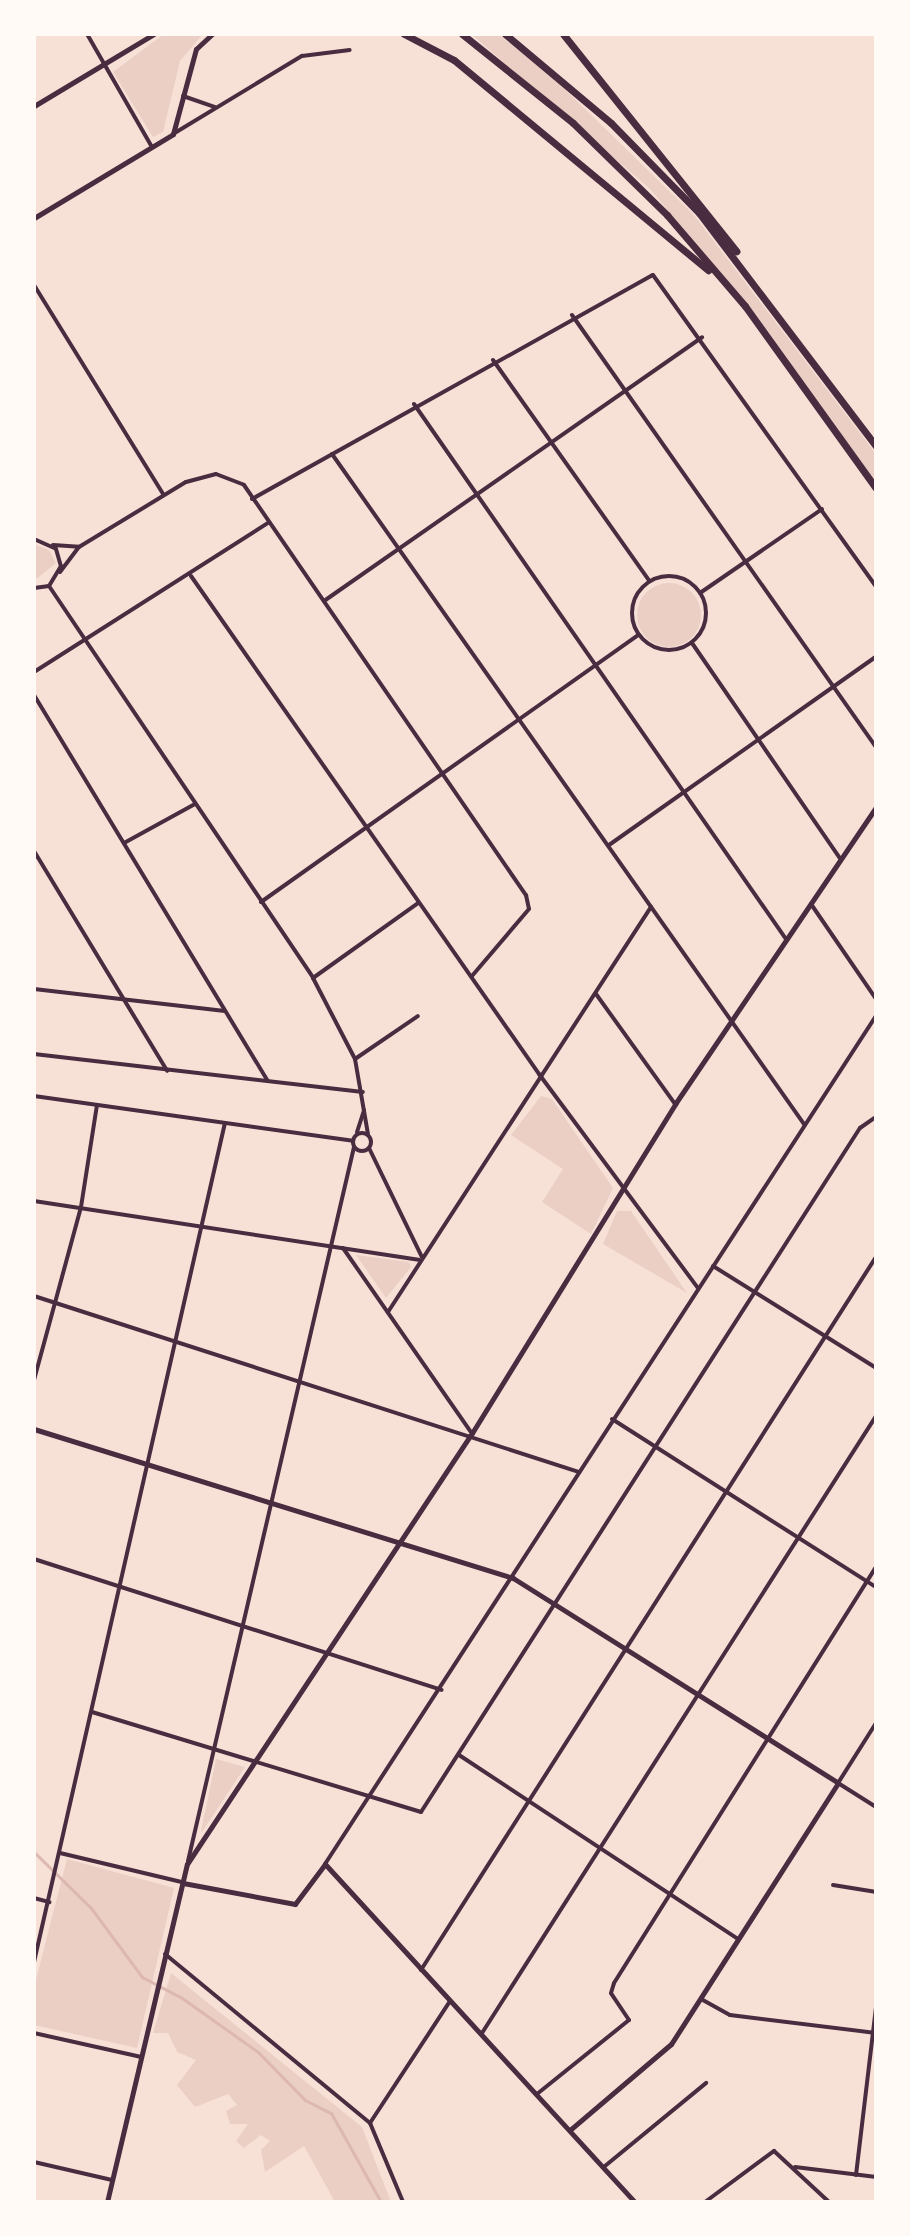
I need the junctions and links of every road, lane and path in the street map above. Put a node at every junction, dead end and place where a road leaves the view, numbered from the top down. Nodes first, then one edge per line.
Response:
1 (87, 34) edge
2 (154, 34) edge
3 (212, 34) edge
4 (404, 34) edge
5 (462, 34) edge
6 (505, 34) edge
7 (563, 34) edge
8 (350, 50) dead end
9 (103, 63) junction
10 (183, 95) junction
11 (34, 106) edge
12 (217, 108) junction
13 (173, 134) junction
14 (152, 147) junction
15 (34, 218) edge
16 (756, 279) junction
17 (34, 285) edge
18 (745, 306) junction
19 (572, 315) junction
20 (702, 337) junction
21 (493, 360) junction
22 (627, 392) junction
23 (414, 404) junction
24 (552, 445) junction
25 (876, 446) edge
26 (332, 454) junction
27 (876, 488) edge
28 (163, 494) junction
29 (478, 497) junction
30 (252, 499) junction
31 (822, 509) junction
32 (268, 523) junction
33 (35, 538) edge
34 (51, 545) junction
35 (79, 547) junction
36 (402, 551) junction
37 (746, 561) junction
38 (60, 572) junction
39 (191, 576) junction
40 (649, 580) junction
41 (49, 586) junction
42 (876, 587) edge
43 (34, 588) edge
44 (700, 593) junction
45 (324, 601) junction
46 (638, 635) junction
47 (88, 641) junction
48 (692, 643) junction
49 (876, 657) edge
50 (595, 667) junction
51 (34, 672) edge
52 (833, 689) junction
53 (34, 695) edge
54 (519, 720) junction
55 (760, 741) junction
56 (876, 747) edge
57 (445, 772) junction
58 (685, 794) junction
59 (195, 804) junction
60 (876, 807) edge
61 (367, 827) junction
62 (124, 843) junction
63 (609, 845) junction
64 (34, 851) edge
65 (840, 858) junction
66 (261, 902) junction
67 (419, 902) junction
68 (811, 904) junction
69 (651, 907) junction
70 (786, 939) junction
71 (472, 976) junction
72 (313, 978) junction
73 (34, 989) edge
74 (596, 994) junction
75 (876, 999) edge
76 (126, 1001) junction
77 (225, 1011) junction
78 (418, 1016) dead end
79 (876, 1016) edge
80 (730, 1019) junction
81 (34, 1054) edge
82 (355, 1059) junction
83 (167, 1071) junction
84 (539, 1074) junction
85 (268, 1081) junction
86 (363, 1092) junction
87 (34, 1096) edge
88 (97, 1104) junction
89 (675, 1104) junction
90 (364, 1108) junction
91 (876, 1117) edge
92 (225, 1123) junction
93 (804, 1124) junction
94 (368, 1134) junction
95 (356, 1135) junction
96 (354, 1144) junction
97 (369, 1148) junction
98 (624, 1191) junction
99 (34, 1201) edge
100 (81, 1207) junction
101 (203, 1226) junction
102 (331, 1245) junction
103 (343, 1247) junction
104 (876, 1257) edge
105 (421, 1259) junction
106 (713, 1266) junction
107 (698, 1288) junction
108 (756, 1292) junction
109 (34, 1296) edge
110 (55, 1303) junction
111 (388, 1312) junction
112 (827, 1338) junction
113 (176, 1340) junction
114 (876, 1368) edge
115 (34, 1380) edge
116 (300, 1381) junction
117 (876, 1416) edge
118 (612, 1419) junction
119 (34, 1429) edge
120 (472, 1433) junction
121 (655, 1447) junction
122 (143, 1463) junction
123 (579, 1472) junction
124 (727, 1492) junction
125 (270, 1503) junction
126 (798, 1538) junction
127 (395, 1543) junction
128 (34, 1559) edge
129 (876, 1567) edge
130 (513, 1578) junction
131 (867, 1581) junction
132 (116, 1585) junction
133 (876, 1587) edge
134 (555, 1603) junction
135 (242, 1627) junction
136 (627, 1650) junction
137 (324, 1653) junction
138 (441, 1690) junction
139 (697, 1695) junction
140 (92, 1712) junction
141 (876, 1723) edge
142 (767, 1740) junction
143 (213, 1749) junction
144 (459, 1755) junction
145 (256, 1763) junction
146 (838, 1783) junction
147 (370, 1799) junction
148 (528, 1805) junction
149 (876, 1807) edge
150 (598, 1850) junction
151 (59, 1856) junction
152 (187, 1864) junction
153 (325, 1864) junction
154 (183, 1883) junction
155 (833, 1885) dead end
156 (876, 1892) edge
157 (669, 1895) junction
158 (34, 1898) edge
159 (49, 1902) junction
160 (738, 1939) junction
161 (165, 1954) junction
162 (34, 1962) edge
163 (421, 1970) junction
164 (701, 1999) junction
165 (450, 2001) junction
166 (876, 2007) edge
167 (34, 2033) edge
168 (482, 2033) junction
169 (874, 2033) edge
170 (141, 2057) junction
171 (706, 2083) dead end
172 (537, 2094) junction
173 (370, 2123) junction
174 (570, 2130) junction
175 (34, 2162) edge
176 (605, 2166) junction
177 (795, 2167) junction
178 (856, 2175) junction
179 (876, 2177) edge
180 (112, 2180) junction
181 (107, 2202) edge
182 (403, 2202) edge
183 (635, 2202) edge
184 (705, 2202) edge
185 (829, 2202) edge

1 - 9 street
2 - 9 street
3 - 10 street
4 - 18 highway
5 - 18 highway
6 - 16 highway
7 - 16 highway
8 - 12 street
9 - 11 street
9 - 14 street
10 - 12 street
10 - 13 street
12 - 13 street
13 - 14 street
14 - 15 street
16 - 25 highway
17 - 28 street
18 - 27 highway
19 - 20 street
19 - 21 street
19 - 22 street
20 - 22 street
20 - 31 street
21 - 23 street
21 - 24 street
22 - 24 street
22 - 37 street
23 - 26 street
23 - 29 street
24 - 29 street
24 - 40 street
26 - 30 street
26 - 36 street
28 - 30 street
28 - 35 street
29 - 36 street
29 - 50 street
30 - 32 street
31 - 37 street
31 - 42 street
32 - 39 street
32 - 45 street
33 - 34 street
34 - 35 street
34 - 38 street
35 - 38 street
36 - 45 street
36 - 54 street
37 - 44 street
37 - 52 street
38 - 41 street
39 - 47 street
39 - 61 street
40 - 44 street
40 - 46 street
41 - 43 street
41 - 47 street
44 - 48 street
45 - 57 street
46 - 48 street
46 - 50 street
47 - 51 street
47 - 59 street
48 - 55 street
49 - 52 street
50 - 54 street
50 - 58 street
52 - 55 street
52 - 56 street
53 - 62 street
54 - 57 street
54 - 63 street
55 - 58 street
55 - 65 street
57 - 61 street
57 - 71 street
58 - 63 street
58 - 70 street
59 - 62 street
59 - 66 street
60 - 65 street
61 - 66 street
61 - 67 street
62 - 77 street
63 - 69 street
64 - 76 street
65 - 68 street
66 - 72 street
67 - 71 street
67 - 72 street
68 - 70 street
68 - 75 street
69 - 74 street
69 - 80 street
70 - 80 street
71 - 84 street
72 - 82 street
73 - 76 street
74 - 84 street
74 - 89 street
76 - 77 street
76 - 83 street
77 - 85 street
78 - 82 street
79 - 93 street
80 - 89 street
80 - 93 street
81 - 83 street
82 - 86 street
83 - 85 street
84 - 98 street
84 - 105 street
85 - 86 street
86 - 90 street
87 - 88 street
88 - 92 street
88 - 100 street
89 - 98 street
90 - 94 street
90 - 95 street
91 - 108 street
92 - 96 street
92 - 101 street
93 - 106 street
94 - 95 street
94 - 97 street
95 - 96 street
96 - 97 street
96 - 102 street
97 - 105 street
98 - 107 street
98 - 120 street
99 - 100 street
100 - 101 street
100 - 110 street
101 - 102 street
101 - 113 street
102 - 103 street
102 - 116 street
103 - 105 street
103 - 111 street
104 - 112 street
105 - 111 street
106 - 107 street
106 - 108 street
107 - 118 street
108 - 112 street
108 - 121 street
109 - 110 street
110 - 113 street
110 - 115 street
111 - 120 street
112 - 114 street
112 - 124 street
113 - 116 street
113 - 122 street
116 - 120 street
116 - 125 street
117 - 126 street
118 - 121 street
118 - 123 street
119 - 122 street
120 - 123 street
120 - 127 street
121 - 124 street
121 - 134 street
122 - 125 street
122 - 132 street
123 - 130 street
124 - 126 street
124 - 136 street
125 - 127 street
125 - 135 street
126 - 131 street
126 - 139 street
127 - 130 street
127 - 137 street
128 - 132 street
129 - 131 street
130 - 134 street
130 - 138 street
131 - 133 street
131 - 142 street
132 - 135 street
132 - 140 street
134 - 136 street
134 - 144 street
135 - 137 street
135 - 143 street
136 - 139 street
136 - 148 street
137 - 138 street
137 - 145 street
138 - 147 street
139 - 142 street
139 - 150 street
140 - 143 street
140 - 151 street
141 - 146 street
142 - 146 street
142 - 157 street
143 - 145 street
143 - 152 street
144 - 147 street
144 - 148 street
145 - 147 street
145 - 152 street
146 - 149 street
146 - 160 street
147 - 153 street
148 - 150 street
148 - 163 street
150 - 157 street
150 - 168 street
151 - 154 street
151 - 159 street
152 - 154 street
153 - 154 street
153 - 163 street
154 - 161 street
155 - 156 street
157 - 160 street
157 - 172 street
158 - 159 street
159 - 162 street
160 - 164 street
161 - 170 street
161 - 173 street
163 - 165 street
164 - 169 street
164 - 174 street
165 - 168 street
165 - 173 street
166 - 169 street
167 - 170 street
168 - 172 street
169 - 178 street
170 - 180 street
171 - 176 street
172 - 174 street
173 - 182 street
174 - 176 street
175 - 180 street
176 - 183 street
177 - 178 street
177 - 184 street
177 - 185 street
178 - 179 street
180 - 181 street

